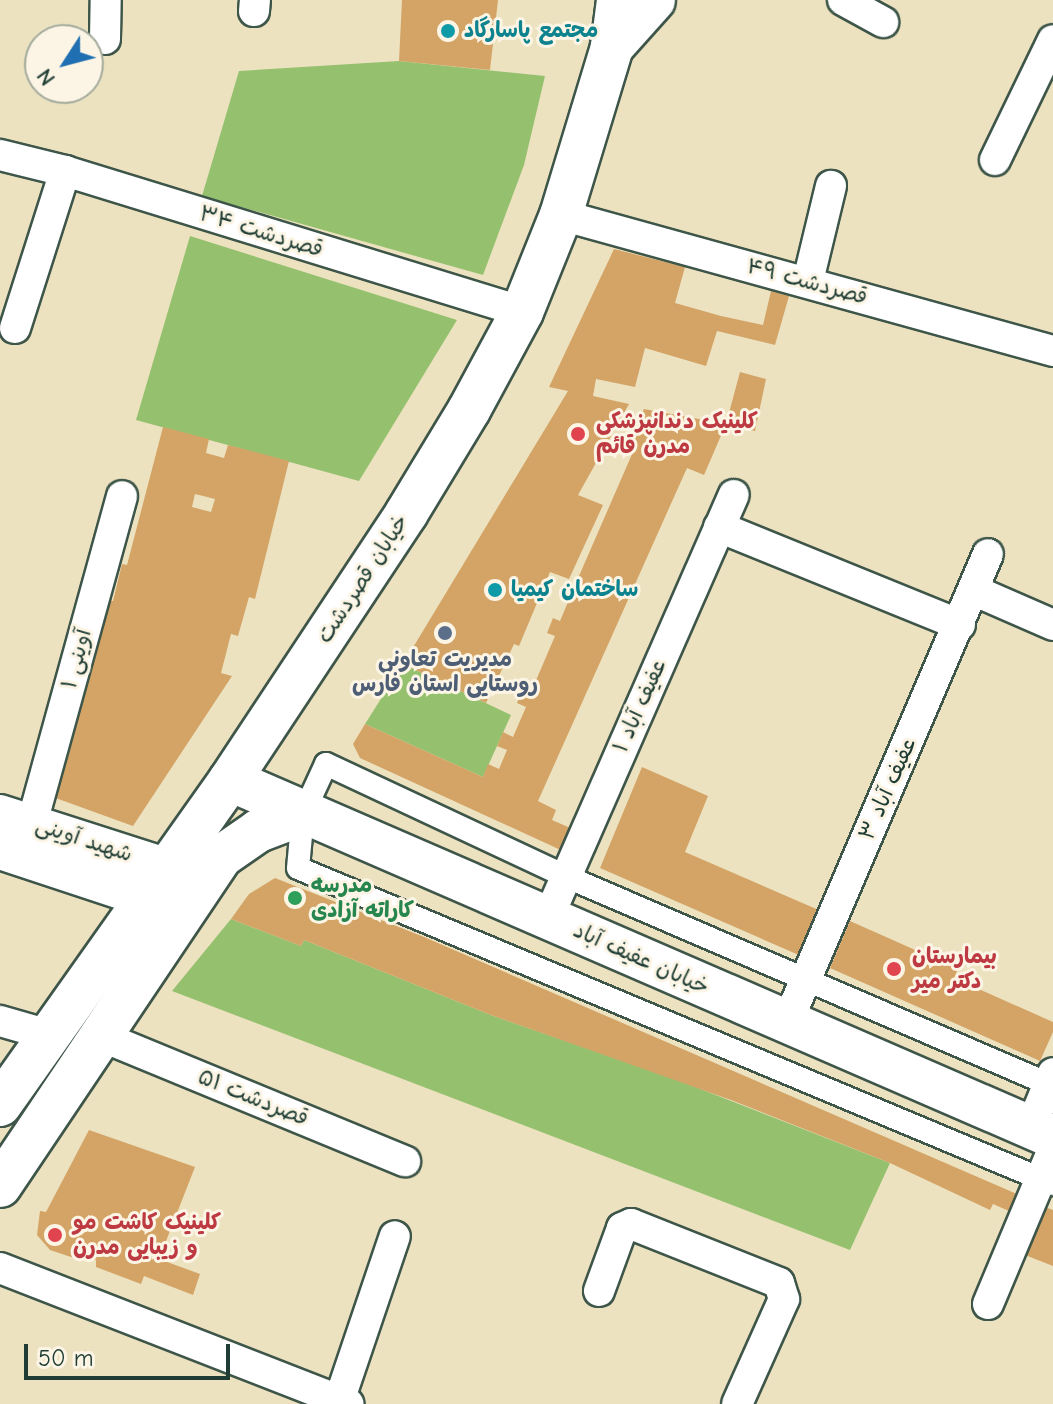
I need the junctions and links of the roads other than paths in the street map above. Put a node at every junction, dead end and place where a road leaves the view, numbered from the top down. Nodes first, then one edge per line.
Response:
1 (106, 0) edge
2 (618, 0) edge
3 (654, 0) edge
4 (843, 0) edge
5 (883, 22) dead end
6 (105, 39) dead end
7 (1053, 40) edge
8 (612, 47) junction
9 (0, 155) edge
10 (995, 160) dead end
11 (65, 171) junction
12 (831, 186) dead end
13 (561, 215) junction
14 (808, 281) junction
15 (522, 312) junction
16 (15, 328) dead end
17 (1053, 351) edge
18 (734, 495) dead end
19 (122, 496) dead end
20 (719, 527) junction
21 (988, 554) dead end
22 (973, 590) junction
23 (960, 625) junction
24 (1053, 625) edge
25 (230, 780) junction
26 (303, 814) junction
27 (16, 818) edge
28 (0, 850) edge
29 (565, 876) junction
30 (156, 883) junction
31 (192, 901) junction
32 (548, 918) junction
33 (806, 978) junction
34 (0, 1021) edge
35 (787, 1023) junction
36 (49, 1035) junction
37 (101, 1036) junction
38 (1052, 1081) edge
39 (0, 1105) edge
40 (1046, 1138) edge
41 (405, 1161) dead end
42 (1047, 1182) edge
43 (0, 1186) edge
44 (395, 1236) dead end
45 (0, 1268) edge
46 (599, 1291) dead end
47 (988, 1304) dead end
48 (342, 1403) edge
49 (737, 1404) edge

1 - 6 street
2 - 8 main road, خیابان قصردشت
3 - 8 main road
4 - 5 street
7 - 10 street
8 - 13 main road, خیابان قصردشت
9 - 11 street, قصردشت ۳۴
11 - 15 street, قصردشت ۳۴
11 - 16 street
12 - 14 street
13 - 14 street, قصردشت ۴۹
13 - 15 main road, خیابان قصردشت
14 - 17 street, قصردشت ۴۹
15 - 25 main road, خیابان قصردشت
18 - 20 street, عفیف آباد ۱
19 - 27 street, ۱ آوینی
20 - 23 street
20 - 29 street, عفیف آباد ۱
21 - 22 street, عفیف آباد ۳
22 - 23 street, عفیف آباد ۳
22 - 24 street
23 - 33 street, عفیف آباد ۳
25 - 26 main road, خیابان عفیف آباد
25 - 30 main road, خیابان قصردشت
26 - 29 street
26 - 31 main road
26 - 32 main road, خیابان عفیف آباد
26 - 42 street
27 - 30 street, شهید آوینی
28 - 30 street, شهید آوینی
29 - 32 street, عفیف آباد ۱
29 - 33 street
30 - 31 street
30 - 36 main road, خیابان قصردشت
31 - 37 main road
32 - 35 main road, خیابان عفیف آباد
33 - 35 street, عفیف آباد ۳
33 - 38 street
34 - 36 street
35 - 40 main road, خیابان عفیف آباد
36 - 39 main road, خیابان قصردشت
37 - 41 street, ۵۱ قصردشت
37 - 43 main road
38 - 40 street
40 - 42 street
42 - 47 street
44 - 48 street
45 - 48 street
46 - 49 street

